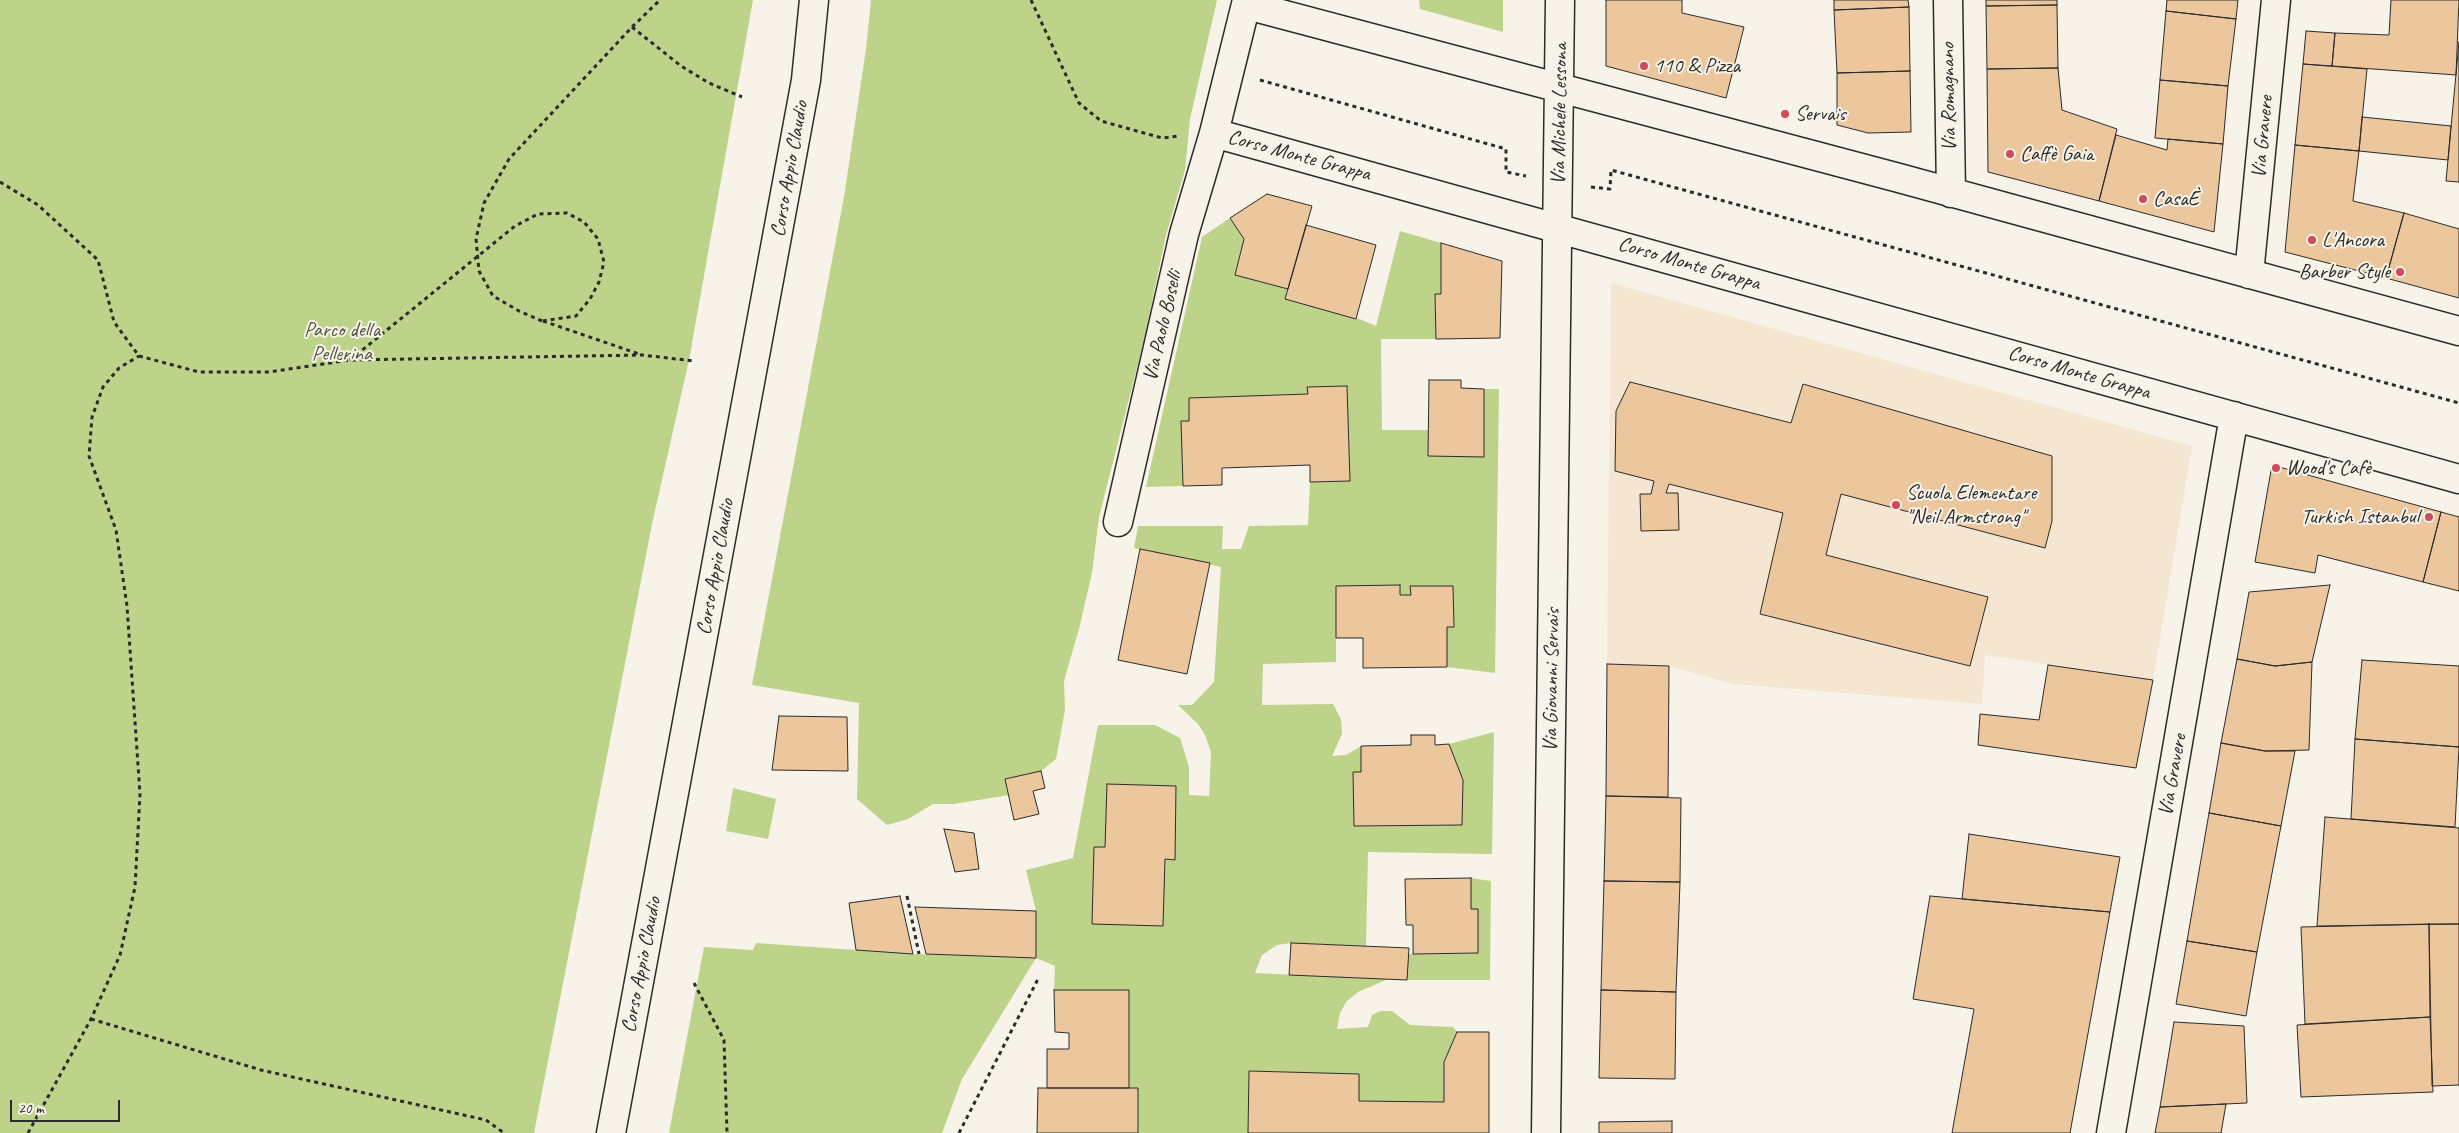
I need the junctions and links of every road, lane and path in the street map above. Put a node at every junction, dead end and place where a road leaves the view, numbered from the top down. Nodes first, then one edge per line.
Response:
1 (660, 0) edge
2 (814, 0) edge
3 (1031, 0) edge
4 (1560, 0) edge
5 (1948, 0) edge
6 (2276, 0) edge
7 (1247, 3) edge
8 (632, 27) junction
9 (1253, 78) dead end
10 (1560, 88) junction
11 (742, 97) dead end
12 (1214, 132) junction
13 (0, 182) edge
14 (1559, 183) junction
15 (1951, 193) junction
16 (1558, 228) junction
17 (2248, 274) junction
18 (542, 321) junction
19 (2459, 330) edge
20 (642, 354) junction
21 (139, 356) junction
22 (350, 360) junction
23 (694, 360) dead end
24 (2459, 404) edge
25 (2234, 416) junction
26 (2459, 479) edge
27 (1118, 522) dead end
28 (907, 896) dead end
29 (919, 954) dead end
30 (1038, 979) dead end
31 (694, 983) dead end
32 (91, 1019) junction
33 (28, 1133) edge
34 (504, 1133) edge
35 (611, 1133) edge
36 (727, 1133) edge
37 (959, 1133) edge
38 (1546, 1133) edge
39 (2111, 1133) edge

1 - 8 path, bridge
2 - 35 street, Corso Appio Claudio
3 - 12 path
4 - 10 street, Via Michele Lessona
5 - 15 street, Via Romagnano
6 - 17 street, Via Gravere
7 - 10 street, Corso Monte Grappa
7 - 12 street, Corso Monte Grappa
8 - 11 path
8 - 18 path, bridge
9 - 14 path
10 - 14 street, Via Michele Lessona
10 - 15 street, Corso Monte Grappa
12 - 16 street, Corso Monte Grappa
12 - 27 street, Via Paolo Boselli
13 - 21 path
14 - 16 street, Via Michele Lessona
14 - 24 path
15 - 17 street, Corso Monte Grappa
16 - 25 street, Corso Monte Grappa
16 - 38 street, Via Giovanni Servais
17 - 19 street, Corso Monte Grappa
18 - 20 path
18 - 22 path
20 - 22 path
20 - 23 path
21 - 22 path
21 - 32 path
25 - 26 street, Corso Monte Grappa
25 - 39 street, Via Gravere
28 - 29 path
30 - 37 path
31 - 36 path
32 - 33 path
32 - 34 path

